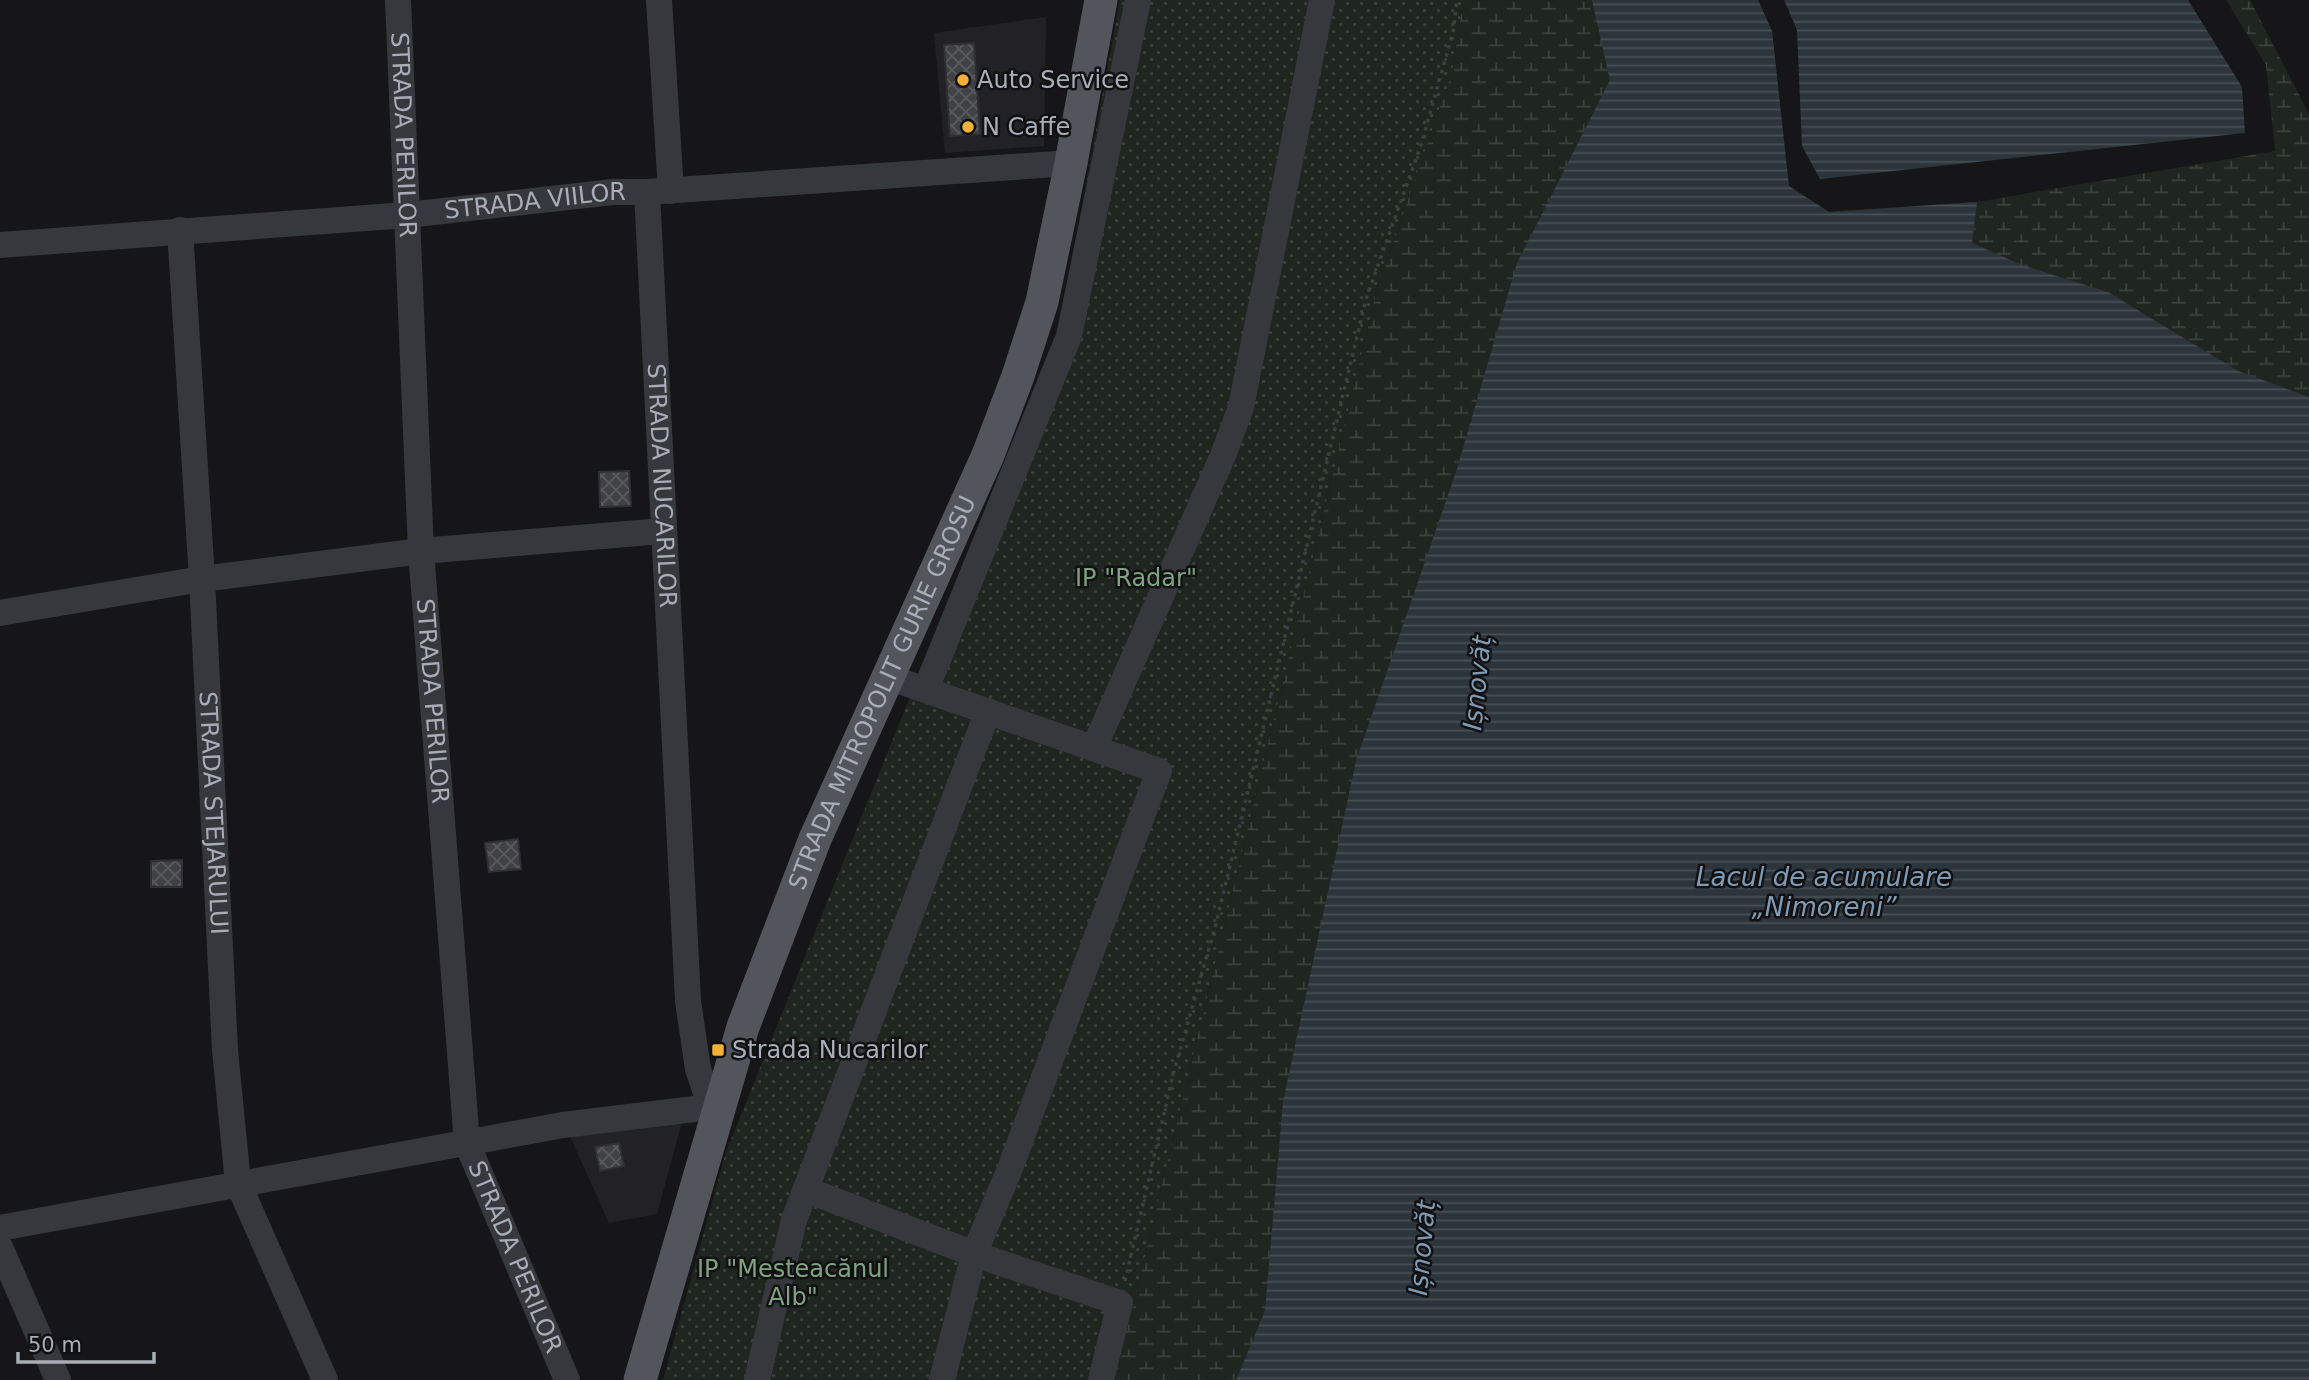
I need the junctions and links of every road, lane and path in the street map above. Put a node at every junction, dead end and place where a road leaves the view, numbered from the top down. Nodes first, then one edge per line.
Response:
1 (398, 0) edge
2 (659, 0) edge
3 (1101, 0) edge
4 (1138, 0) edge
5 (1322, 0) edge
6 (1458, 0) edge
7 (1071, 163) junction
8 (659, 191) junction
9 (407, 215) junction
10 (180, 230) junction
11 (0, 246) edge
12 (663, 531) junction
13 (421, 551) junction
14 (202, 579) junction
15 (0, 613) edge
16 (888, 677) junction
17 (926, 689) junction
18 (988, 711) junction
19 (1094, 748) junction
20 (719, 1106) junction
21 (467, 1143) junction
22 (238, 1183) junction
23 (807, 1190) junction
24 (0, 1228) edge
25 (0, 1247) edge
26 (974, 1254) junction
27 (1120, 1303) junction
28 (58, 1380) edge
29 (325, 1380) edge
30 (567, 1380) edge
31 (640, 1380) edge
32 (757, 1380) edge
33 (942, 1380) edge
34 (1101, 1380) edge

1 - 9 street, STRADA PERILOR
2 - 8 street, STRADA NUCARILOR
3 - 7 main road, STRADA MITROPOLIT GURIE GROSU
4 - 17 street
5 - 19 street
6 - 27 path
7 - 8 street, STRADA VIILOR
7 - 16 main road, STRADA MITROPOLIT GURIE GROSU
8 - 9 street, STRADA VIILOR
8 - 12 street, STRADA NUCARILOR
9 - 10 street, STRADA VIILOR
9 - 13 street, STRADA PERILOR
10 - 11 street, STRADA VIILOR
10 - 14 street, STRADA STEJARULUI
12 - 13 street
12 - 20 street, STRADA NUCARILOR
13 - 14 street
13 - 21 street, STRADA PERILOR
14 - 15 street
14 - 22 street, STRADA STEJARULUI
16 - 17 street
16 - 20 main road, STRADA MITROPOLIT GURIE GROSU
17 - 18 street
18 - 19 street
18 - 23 street
19 - 26 street
20 - 21 street
20 - 31 main road, STRADA MITROPOLIT GURIE GROSU
21 - 22 street
21 - 30 street, STRADA PERILOR
22 - 24 street
22 - 29 street, STRADA STEJARULUI
23 - 26 street
23 - 32 street
25 - 28 street
26 - 27 street
26 - 33 street
27 - 34 street

